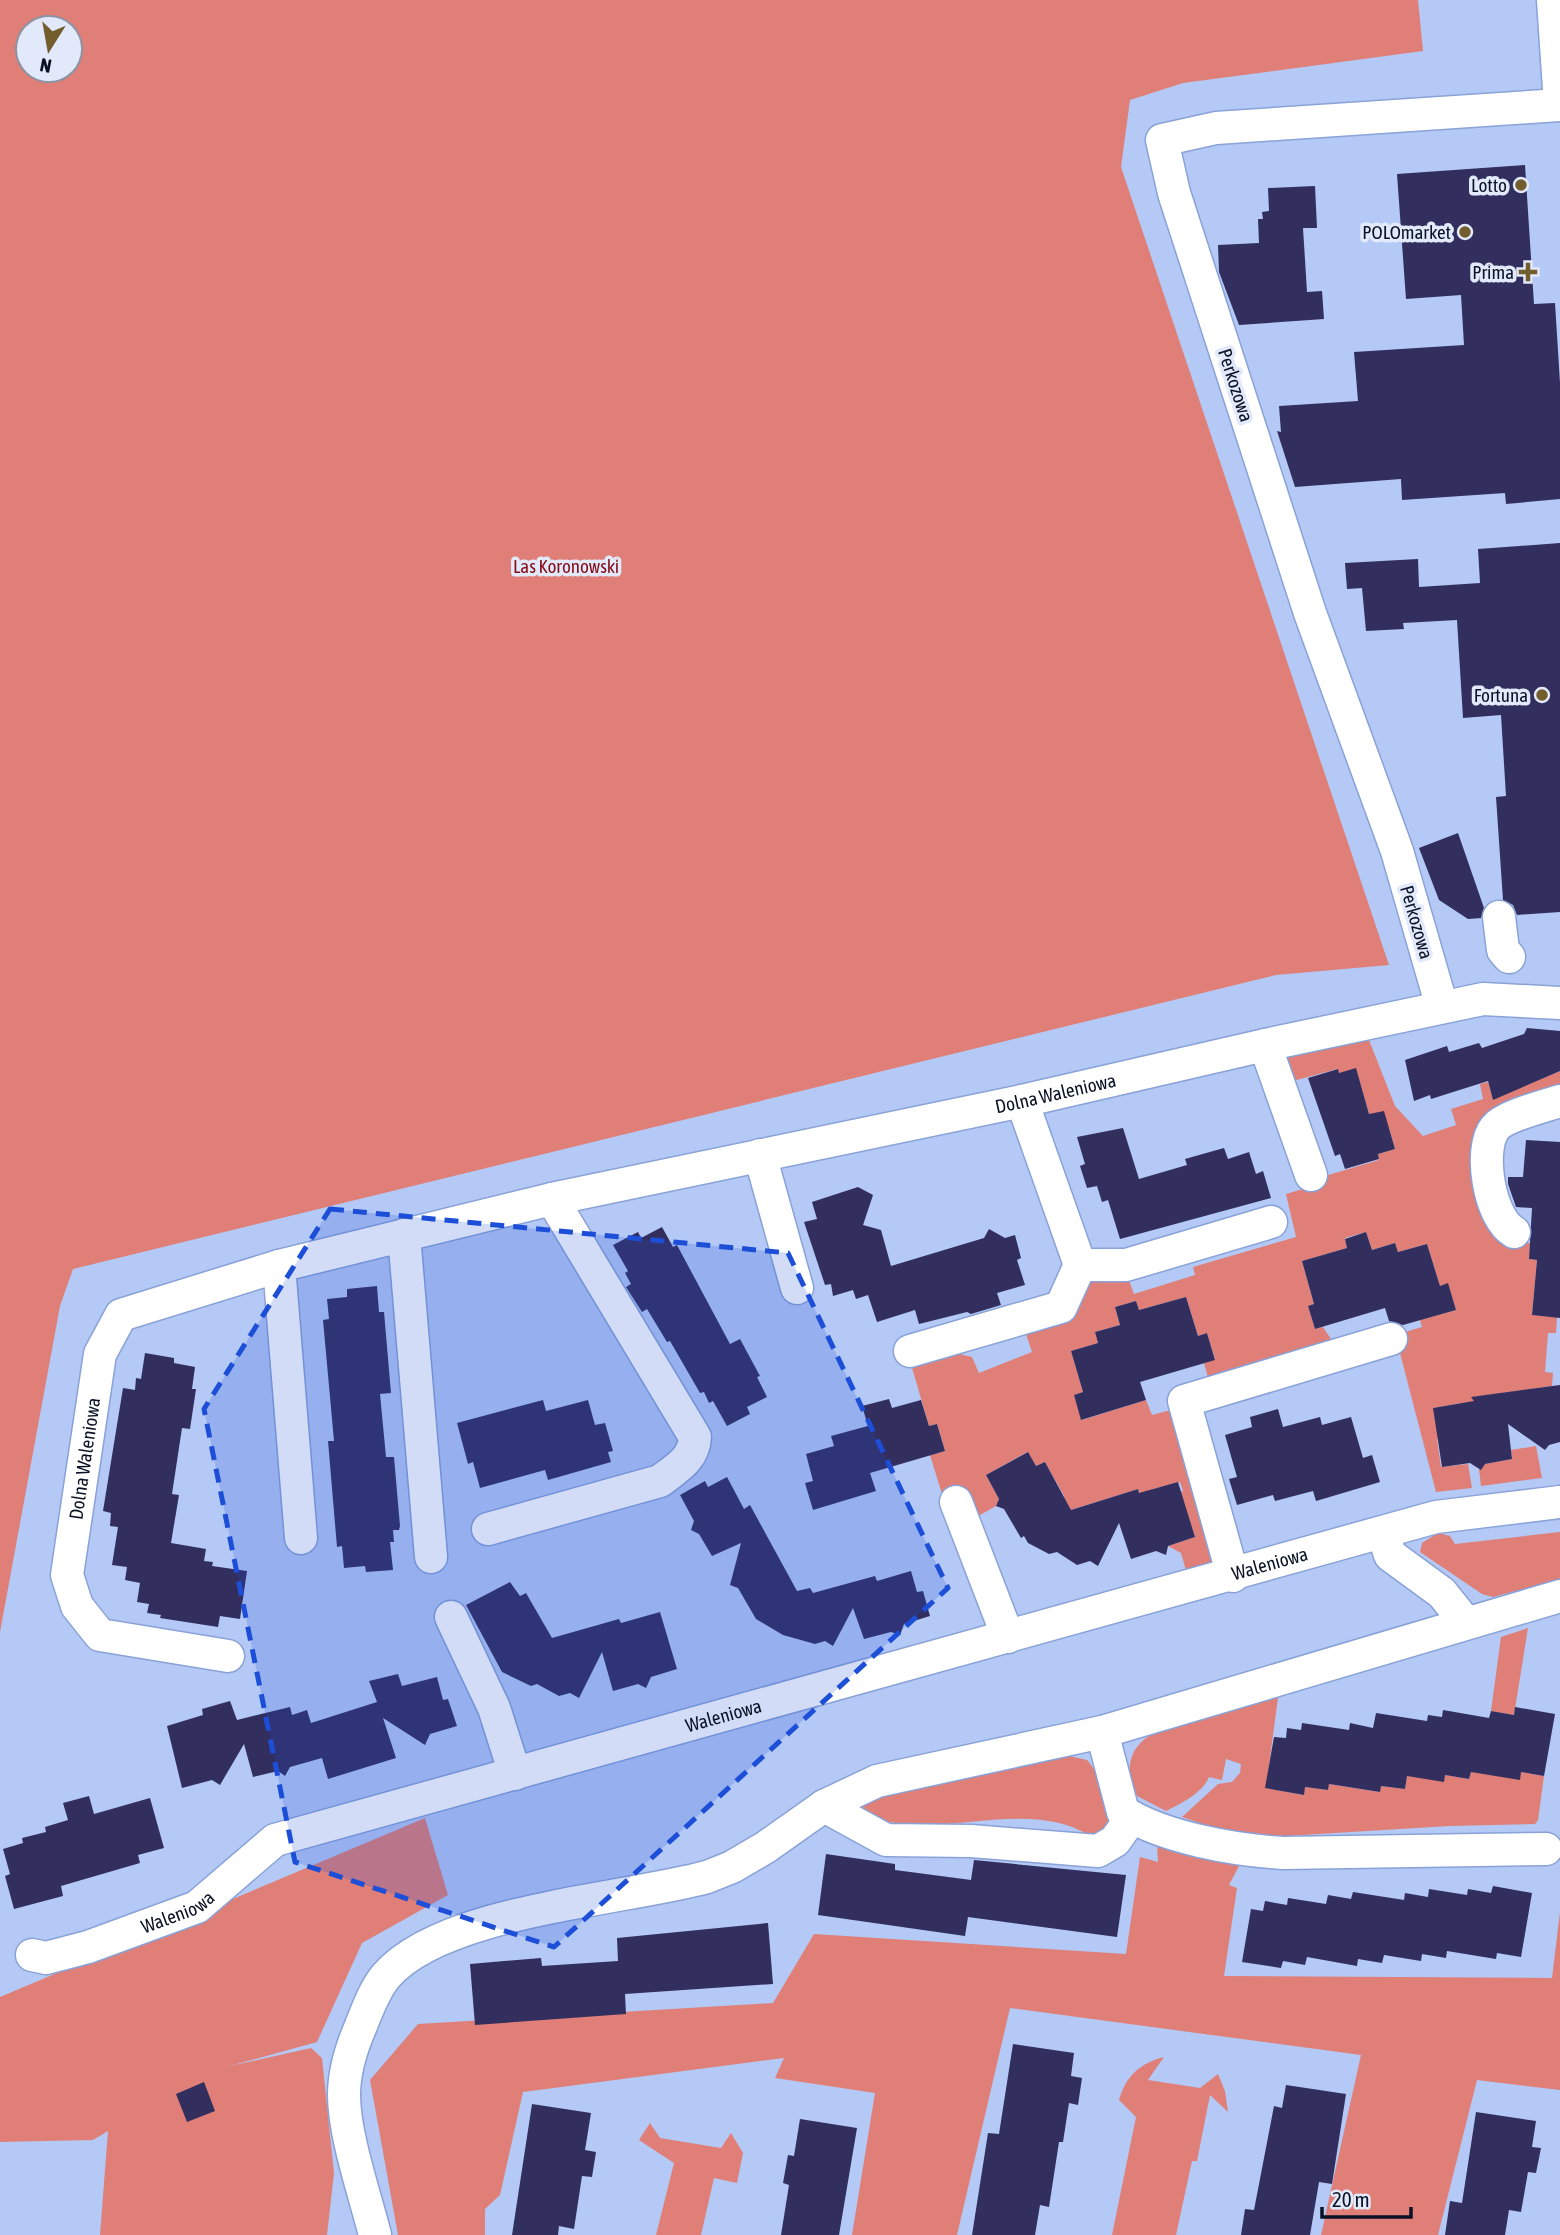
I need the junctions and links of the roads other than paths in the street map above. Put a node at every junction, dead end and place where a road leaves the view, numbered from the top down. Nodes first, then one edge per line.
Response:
1 (1553, 0) edge
2 (1560, 105) edge
3 (1499, 917) dead end
4 (1509, 957) dead end
5 (1560, 1003) edge
6 (1442, 1007) junction
7 (1265, 1045) junction
8 (1022, 1101) junction
9 (1560, 1101) edge
10 (760, 1155) junction
11 (1311, 1175) dead end
12 (552, 1199) junction
13 (1271, 1222) dead end
14 (1514, 1232) dead end
15 (404, 1235) junction
16 (1080, 1265) junction
17 (279, 1266) junction
18 (797, 1288) dead end
19 (1391, 1339) dead end
20 (910, 1351) dead end
21 (956, 1502) dead end
22 (1560, 1502) edge
23 (488, 1529) dead end
24 (1383, 1533) junction
25 (301, 1538) dead end
26 (430, 1557) dead end
27 (1233, 1576) junction
28 (1560, 1596) edge
29 (451, 1617) dead end
30 (1466, 1623) junction
31 (1008, 1637) junction
32 (228, 1656) dead end
33 (1102, 1732) junction
34 (515, 1774) junction
35 (824, 1806) junction
36 (1132, 1817) junction
37 (1546, 1849) dead end
38 (32, 1955) dead end
39 (375, 2235) edge

1 - 2 street
2 - 6 street, Perkozowa
3 - 4 street
5 - 6 street, Dolna Waleniowa
6 - 7 street, Dolna Waleniowa
7 - 8 street, Dolna Waleniowa
7 - 11 street
8 - 10 street, Dolna Waleniowa
8 - 16 street
9 - 14 street
10 - 12 street, Dolna Waleniowa
10 - 18 street
12 - 15 street, Dolna Waleniowa
12 - 23 street
13 - 16 street
15 - 17 street, Dolna Waleniowa
15 - 26 street
16 - 20 street
17 - 25 street
17 - 32 street, Dolna Waleniowa
19 - 27 street
21 - 31 street
22 - 24 street, Waleniowa
24 - 27 street, Waleniowa
24 - 30 street
27 - 31 street, Waleniowa
28 - 30 street
29 - 34 street
30 - 33 street
31 - 34 street, Waleniowa
33 - 35 street
33 - 36 street
34 - 38 street, Waleniowa
35 - 36 street
35 - 39 street
36 - 37 street

